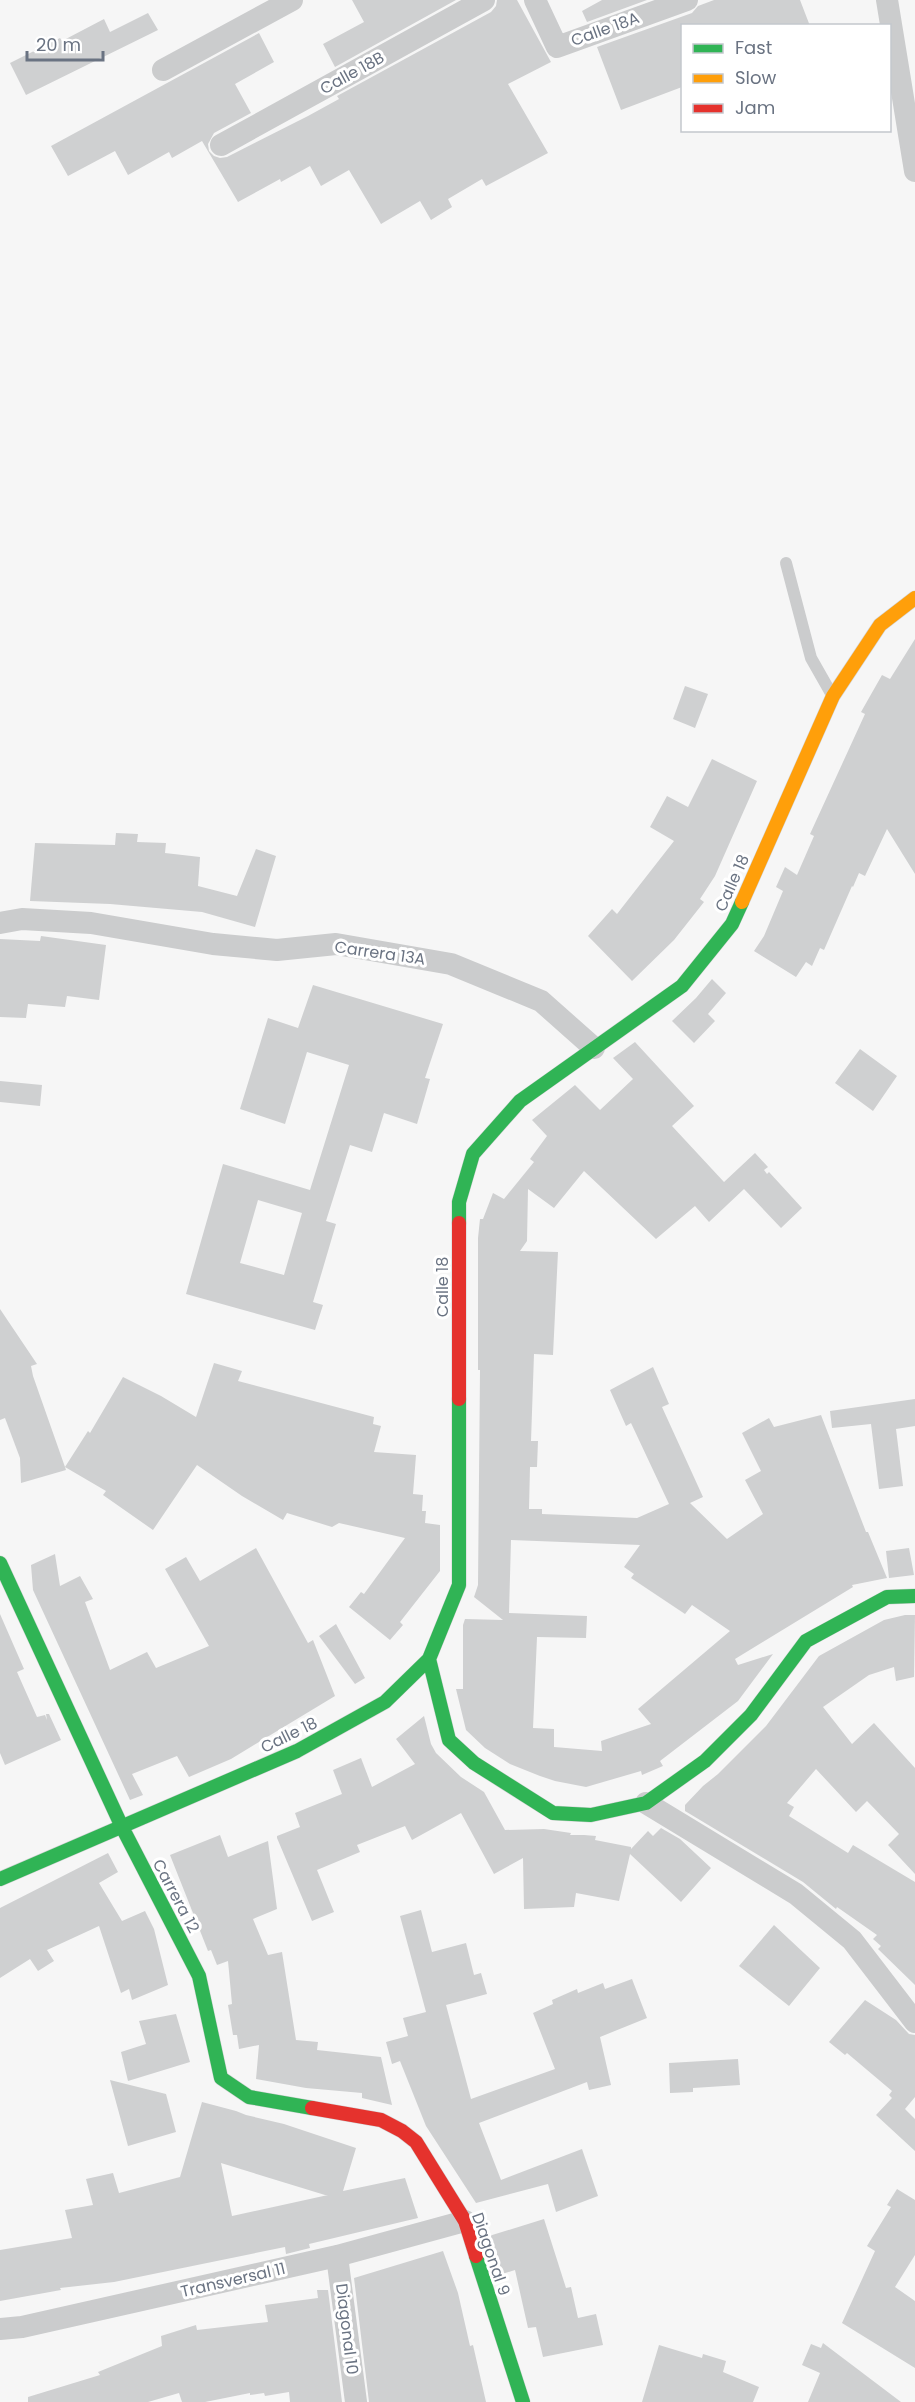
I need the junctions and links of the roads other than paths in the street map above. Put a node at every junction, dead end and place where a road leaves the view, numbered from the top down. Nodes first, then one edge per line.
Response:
1 (292, 0) edge
2 (484, 0) edge
3 (535, 0) edge
4 (687, 0) edge
5 (887, 0) edge
6 (891, 24) edge
7 (891, 24) edge
8 (163, 70) dead end
9 (221, 145) dead end
10 (915, 171) edge
11 (786, 563) dead end
12 (915, 598) edge
13 (832, 696) junction
14 (0, 923) edge
15 (594, 1048) junction
16 (0, 1563) edge
17 (915, 1596) edge
18 (429, 1659) junction
19 (646, 1803) junction
20 (122, 1827) junction
21 (0, 1879) edge
22 (915, 2022) edge
23 (402, 2131) joint
24 (465, 2221) junction
25 (337, 2256) junction
26 (0, 2329) edge
27 (356, 2402) edge
28 (523, 2402) edge

1 - 8 street
2 - 9 street, Calle 18B
3 - 4 street, Calle 18A
5 - 7 street
6 - 10 street
11 - 13 lane
12 - 13 main road, Calle 18
13 - 15 main road, Calle 18
14 - 15 street, Carrera 13A
15 - 18 main road, Calle 18
16 - 20 main road, Carrera 12
17 - 19 main road
18 - 19 main road
18 - 20 main road, Calle 18
19 - 22 street
20 - 21 main road, Calle 18
20 - 23 main road, Carrera 12
23 - 24 main road, Diagonal 9
24 - 25 street, Transversal 11
24 - 28 main road, Diagonal 9
25 - 26 street, Transversal 11
25 - 27 street, Diagonal 10

